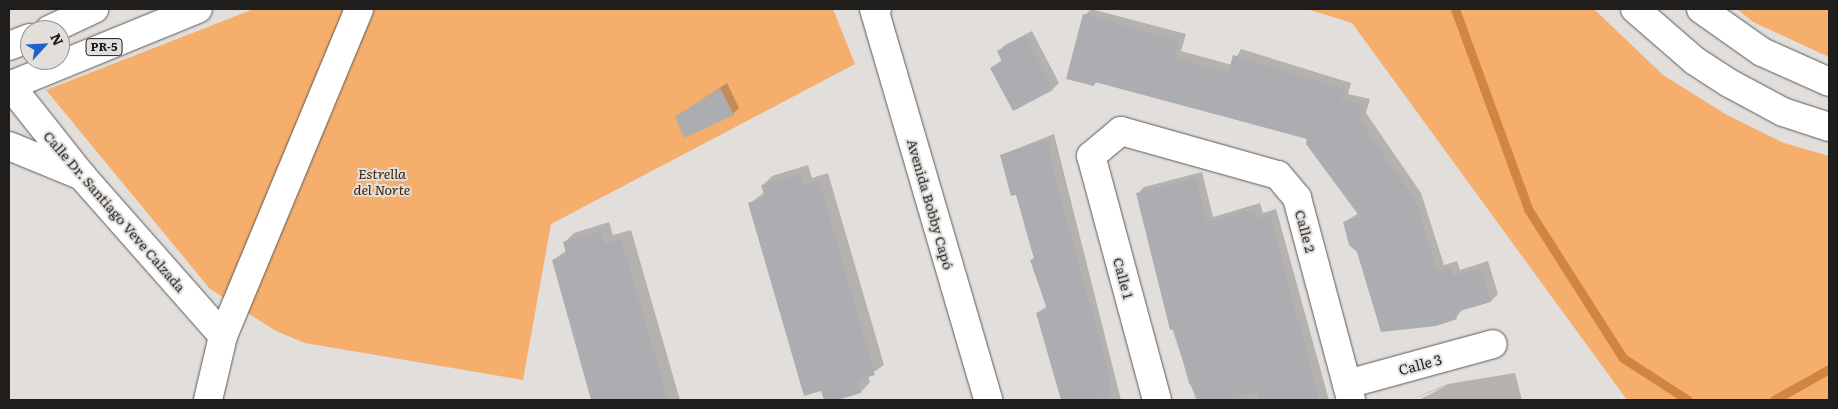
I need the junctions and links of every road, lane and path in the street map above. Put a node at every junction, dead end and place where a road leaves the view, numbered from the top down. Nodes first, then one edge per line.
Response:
1 (94, 9) edge
2 (198, 9) edge
3 (359, 9) edge
4 (1635, 9) edge
5 (1701, 9) edge
6 (876, 10) edge
7 (70, 20) edge
8 (1829, 82) edge
9 (9, 85) edge
10 (1829, 127) edge
11 (9, 146) edge
12 (1091, 156) joint
13 (82, 176) junction
14 (223, 336) junction
15 (1493, 344) dead end
16 (1349, 392) edge
17 (208, 400) edge
18 (988, 400) edge
19 (1157, 400) edge

1 - 7 main road
2 - 9 main road, PR-5
3 - 14 main road
4 - 10 main road
5 - 8 main road
6 - 18 main road, Avenida Bobby Capó
9 - 13 main road, Calle Dr. Santiago Veve Calzada
11 - 13 main road
12 - 16 main road, Calle 2
12 - 19 main road, Calle 1
13 - 14 main road, Calle Dr. Santiago Veve Calzada
14 - 17 main road
15 - 16 main road, Calle 3

